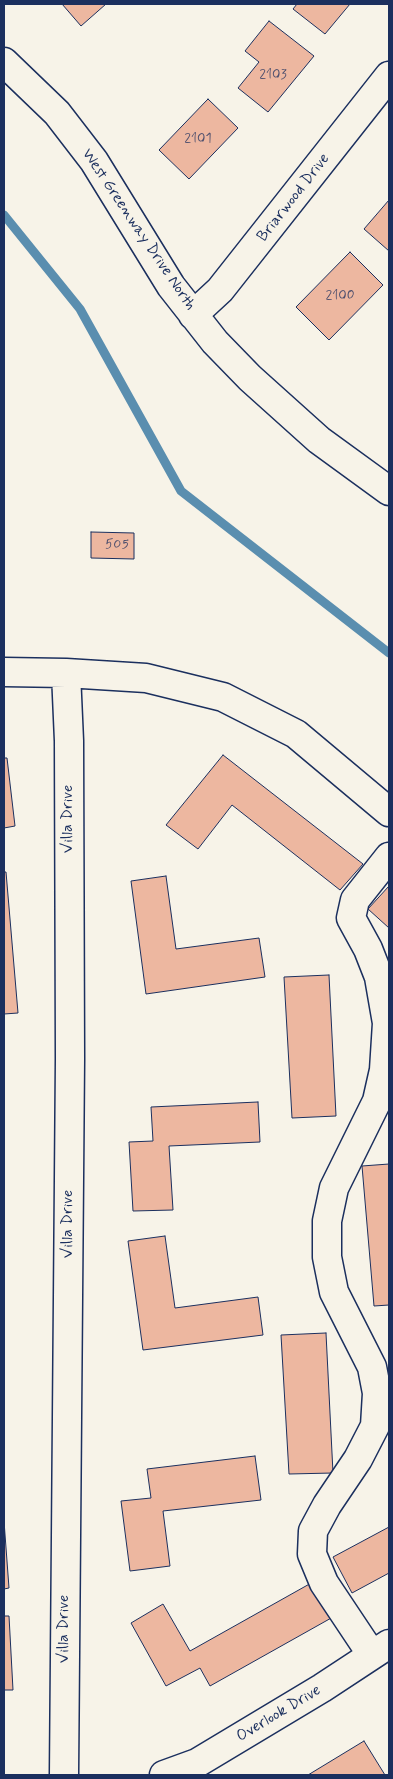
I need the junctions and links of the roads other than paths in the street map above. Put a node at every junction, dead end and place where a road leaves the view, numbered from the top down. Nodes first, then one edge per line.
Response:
1 (4, 62) edge
2 (389, 76) edge
3 (193, 315) junction
4 (389, 491) edge
5 (4, 672) edge
6 (66, 673) junction
7 (389, 812) edge
8 (389, 857) edge
9 (381, 1650) edge
10 (64, 1775) edge
11 (164, 1775) edge

1 - 3 street, West Greenway Drive North
2 - 3 street, Briarwood Drive
3 - 4 street, West Greenway Drive North
5 - 6 street
6 - 7 street
6 - 10 street, Villa Drive
8 - 9 street
9 - 11 street, Overlook Drive

